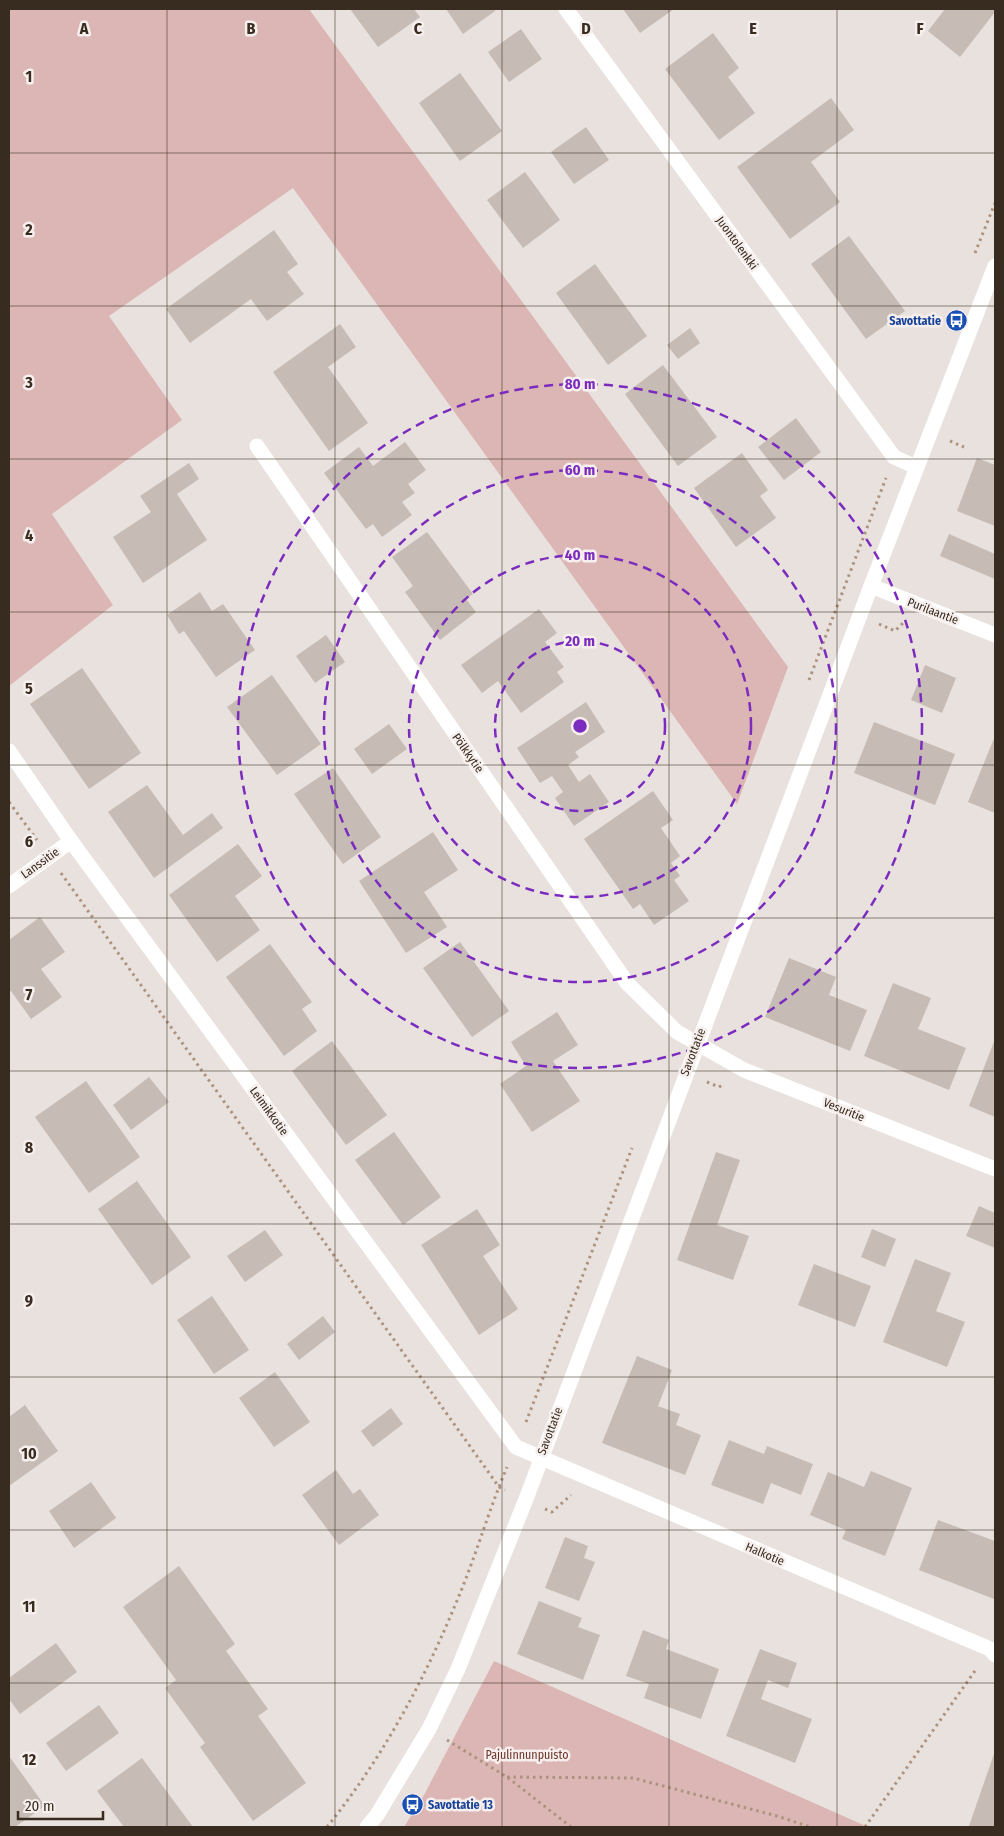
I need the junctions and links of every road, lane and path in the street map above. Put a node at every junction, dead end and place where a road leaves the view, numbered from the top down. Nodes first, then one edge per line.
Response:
1 (566, 9) edge
2 (995, 266) edge
3 (257, 446) dead end
4 (916, 467) junction
5 (870, 586) junction
6 (995, 635) edge
7 (9, 751) edge
8 (9, 802) edge
9 (71, 841) junction
10 (49, 857) junction
11 (9, 886) edge
12 (697, 1042) junction
13 (995, 1169) edge
14 (539, 1459) junction
15 (499, 1488) dead end
16 (994, 1650) edge
17 (447, 1740) dead end
18 (507, 1777) junction
19 (367, 1827) edge
20 (571, 1827) edge
21 (810, 1827) edge
22 (865, 1827) edge

1 - 4 street, Juontolenkki
2 - 4 street, Savottatie
3 - 12 street, Pölkkytie
4 - 5 street, Savottatie
5 - 6 street, Purilaantie
5 - 12 street, Savottatie
7 - 9 street, Leimikkotie
8 - 10 path
9 - 10 street, Lanssitie
9 - 14 street, Leimikkotie
10 - 11 street, Lanssitie
10 - 15 path
12 - 13 street, Vesuritie
12 - 14 street, Savottatie
14 - 16 street, Halkotie
14 - 19 street, Savottatie
16 - 22 path
17 - 18 path
18 - 20 path
18 - 21 path

